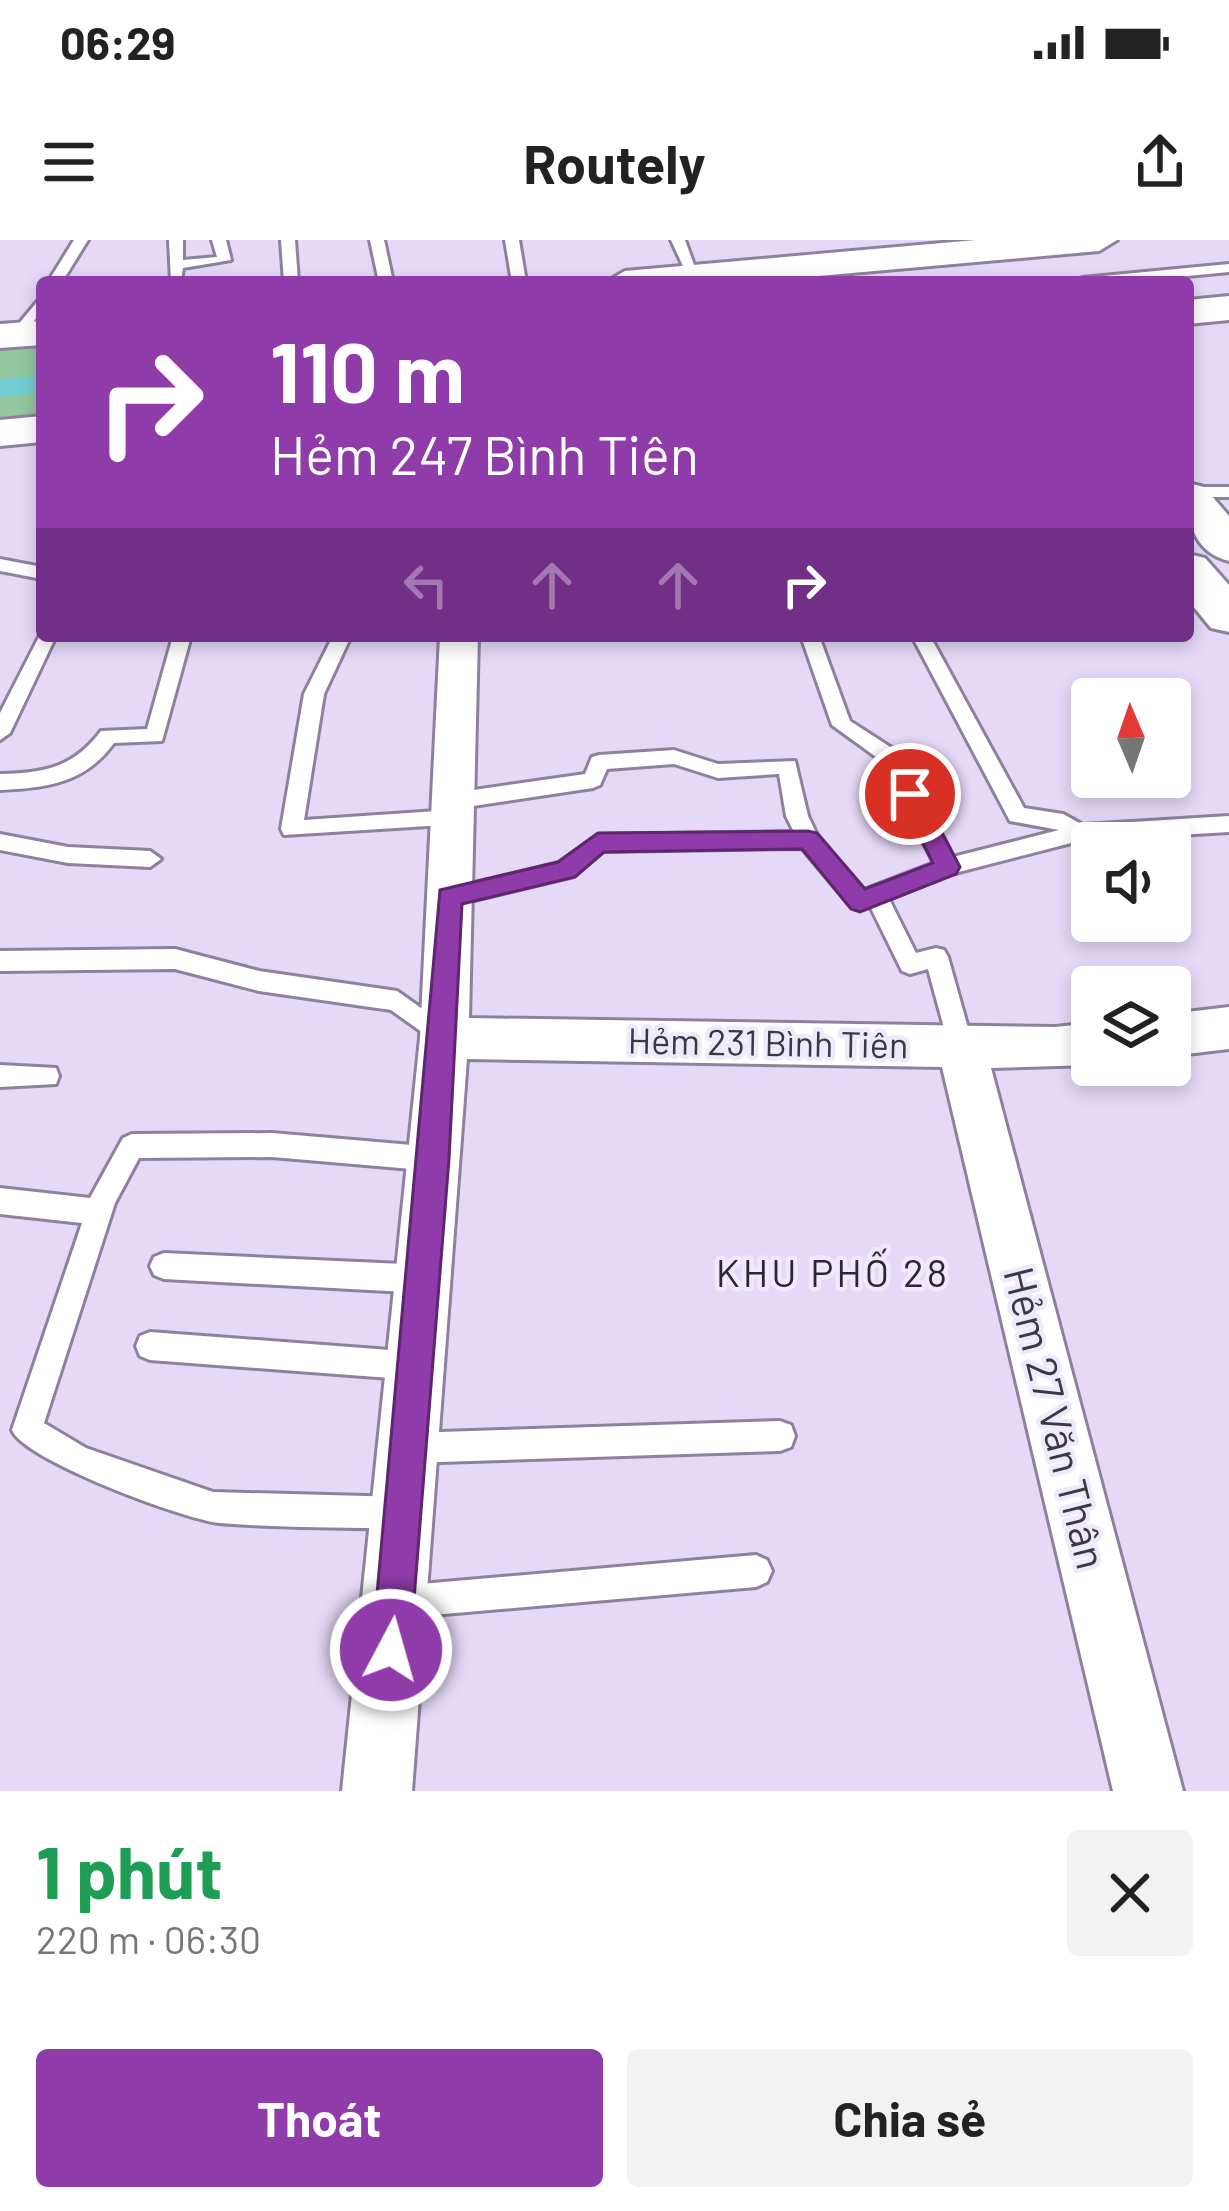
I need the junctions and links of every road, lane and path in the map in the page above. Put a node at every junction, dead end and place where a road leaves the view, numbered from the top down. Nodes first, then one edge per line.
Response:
1 (81, 240) edge
2 (176, 240) edge
3 (220, 240) edge
4 (288, 240) edge
5 (377, 240) edge
6 (512, 240) edge
7 (678, 240) edge
8 (1099, 240) edge
9 (994, 245) edge
10 (937, 259) edge
11 (176, 265) junction
12 (1229, 268) edge
13 (59, 276) edge
14 (176, 276) edge
15 (291, 276) edge
16 (385, 276) edge
17 (518, 276) edge
18 (694, 276) joint
19 (1021, 276) edge
20 (1145, 276) edge
21 (1229, 308) edge
22 (36, 310) edge
23 (1194, 311) edge
24 (20, 335) edge
25 (36, 429) edge
26 (0, 433) edge
27 (1229, 492) edge
28 (1194, 495) edge
29 (1194, 502) edge
30 (1229, 546) edge
31 (0, 565) edge
32 (1194, 566) edge
33 (1229, 571) edge
34 (36, 572) edge
35 (1194, 572) edge
36 (1229, 616) edge
37 (44, 642) edge
38 (180, 642) edge
39 (339, 642) edge
40 (458, 642) edge
41 (812, 642) edge
42 (924, 642) edge
43 (0, 733) edge
44 (0, 782) edge
45 (453, 809) junction
46 (1229, 824) edge
47 (1191, 826) edge
48 (1071, 828) edge
49 (1071, 835) edge
50 (808, 840) junction
51 (0, 842) edge
52 (150, 859) dead end
53 (947, 867) junction
54 (449, 897) junction
55 (877, 897) junction
56 (0, 961) edge
57 (1229, 1028) edge
58 (1191, 1033) edge
59 (444, 1038) junction
60 (1071, 1043) edge
61 (962, 1046) junction
62 (0, 1076) edge
63 (47, 1076) dead end
64 (435, 1159) junction
65 (0, 1201) edge
66 (99, 1212) junction
67 (164, 1266) dead end
68 (425, 1279) junction
69 (150, 1346) dead end
70 (418, 1366) junction
71 (780, 1436) dead end
72 (410, 1448) junction
73 (404, 1514) junction
74 (756, 1571) dead end
75 (396, 1603) junction
76 (377, 1791) edge
77 (1148, 1791) edge

1 - 13 lane
2 - 11 lane
3 - 11 lane
4 - 15 lane
5 - 16 lane
6 - 17 lane
7 - 18 lane
8 - 9 street
9 - 10 street
9 - 19 street
10 - 18 street
11 - 14 lane
12 - 20 lane
21 - 23 street
22 - 24 lane
25 - 26 street
27 - 28 lane
29 - 30 street
31 - 34 lane
32 - 33 street
35 - 36 street
37 - 43 lane
38 - 44 lane
39 - 45 lane
40 - 45 street
41 - 53 lane
42 - 48 lane
45 - 50 lane
45 - 54 street
46 - 47 lane
49 - 53 lane
50 - 54 lane
50 - 55 lane
51 - 52 lane
53 - 55 lane
54 - 59 street
55 - 61 lane
56 - 59 lane
57 - 58 street
59 - 61 street, Hẻm 231 Bình Tiên
59 - 64 street
60 - 61 street, Hẻm 231 Bình Tiên
61 - 77 street, Hẻm 27 Văn Thân
62 - 63 lane
64 - 66 lane
64 - 68 street
65 - 66 lane
66 - 73 lane
67 - 68 lane
68 - 70 street
69 - 70 lane
70 - 72 street
71 - 72 lane
72 - 73 street
73 - 75 street
74 - 75 lane
75 - 76 street

